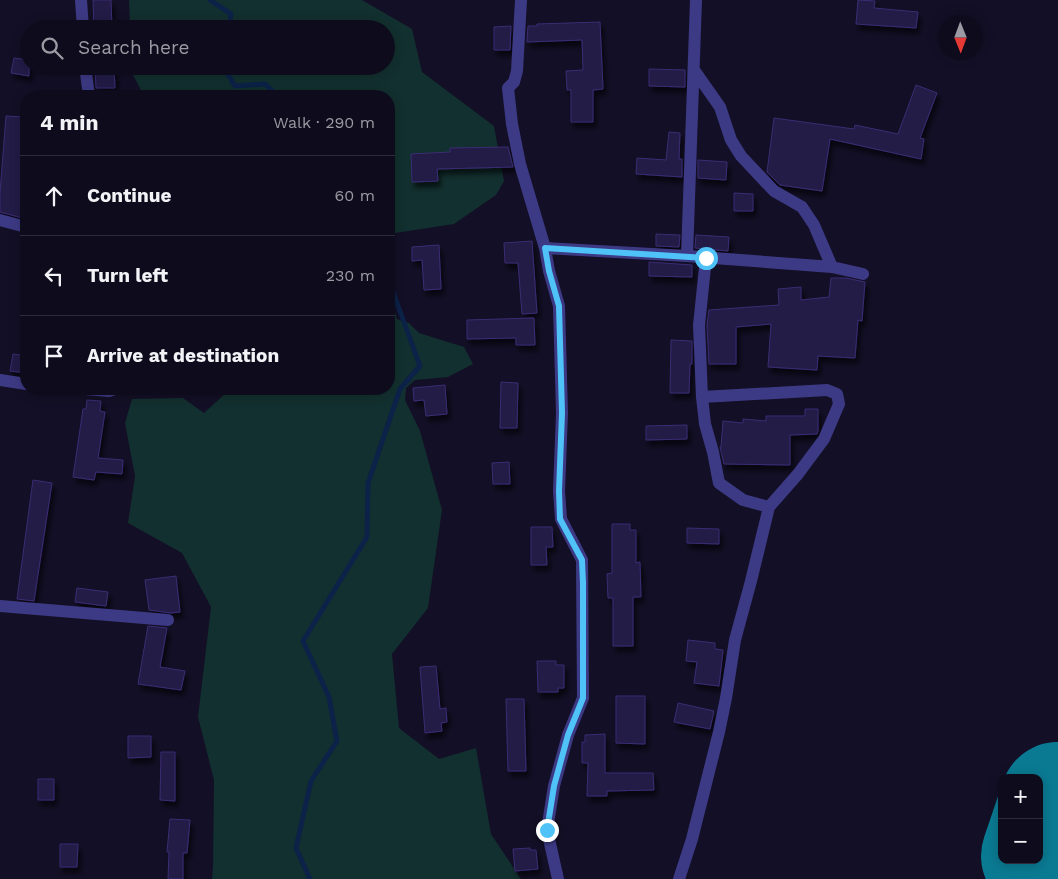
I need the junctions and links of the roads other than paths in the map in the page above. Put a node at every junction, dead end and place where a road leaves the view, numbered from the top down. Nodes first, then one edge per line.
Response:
1 (81, 0) edge
2 (521, 0) edge
3 (696, 0) edge
4 (82, 20) edge
5 (694, 70) junction
6 (86, 75) edge
7 (87, 90) edge
8 (0, 220) edge
9 (20, 225) edge
10 (545, 248) junction
11 (687, 256) junction
12 (706, 258) junction
13 (832, 267) junction
14 (863, 274) dead end
15 (0, 380) edge
16 (20, 383) edge
17 (702, 397) junction
18 (769, 507) junction
19 (0, 606) edge
20 (168, 620) dead end
21 (558, 879) edge
22 (679, 879) edge

1 - 4 street
2 - 10 street
3 - 5 street
5 - 11 street
5 - 13 street
6 - 7 street
8 - 9 street
10 - 11 street
10 - 21 street
11 - 12 street
12 - 13 street
12 - 17 street
13 - 14 street
15 - 16 street
17 - 18 street
17 - 18 street
18 - 22 street
19 - 20 street

